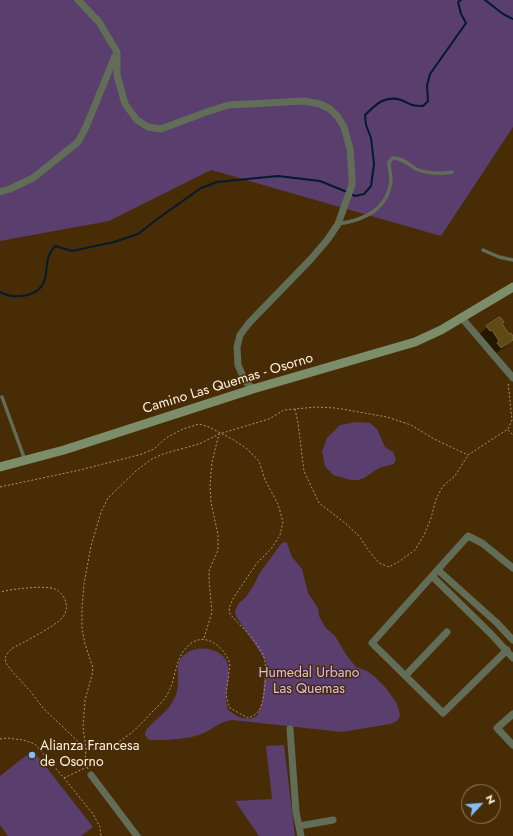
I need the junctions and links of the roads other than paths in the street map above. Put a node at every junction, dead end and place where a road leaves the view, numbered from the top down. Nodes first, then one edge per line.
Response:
1 (78, 0) edge
2 (117, 52) junction
3 (452, 172) dead end
4 (0, 192) edge
5 (338, 224) junction
6 (483, 250) dead end
7 (513, 260) edge
8 (513, 287) edge
9 (461, 317) junction
10 (510, 369) edge
11 (513, 378) edge
12 (253, 389) junction
13 (2, 398) dead end
14 (25, 460) junction
15 (0, 467) edge
16 (513, 568) edge
17 (435, 573) junction
18 (447, 632) dead end
19 (513, 640) edge
20 (507, 650) junction
21 (513, 658) edge
22 (406, 676) junction
23 (513, 714) edge
24 (290, 729) dead end
25 (513, 745) edge
26 (91, 775) road end
27 (333, 820) dead end
28 (299, 826) junction
29 (137, 836) edge
30 (301, 836) edge

1 - 2 street
2 - 4 street
2 - 5 street
3 - 5 lane
5 - 12 street
6 - 7 lane
8 - 9 main road, Camino Las Quemas - Osorno
9 - 10 street
9 - 12 main road, Camino Las Quemas - Osorno
10 - 11 street
12 - 14 main road, Camino Las Quemas - Osorno
13 - 14 lane
14 - 15 main road, Camino Las Quemas - Osorno
16 - 17 street
17 - 19 street
17 - 20 street
17 - 22 street
18 - 22 street
20 - 21 street
20 - 22 street
23 - 25 street
24 - 28 street
26 - 29 street
27 - 28 street
28 - 30 street

